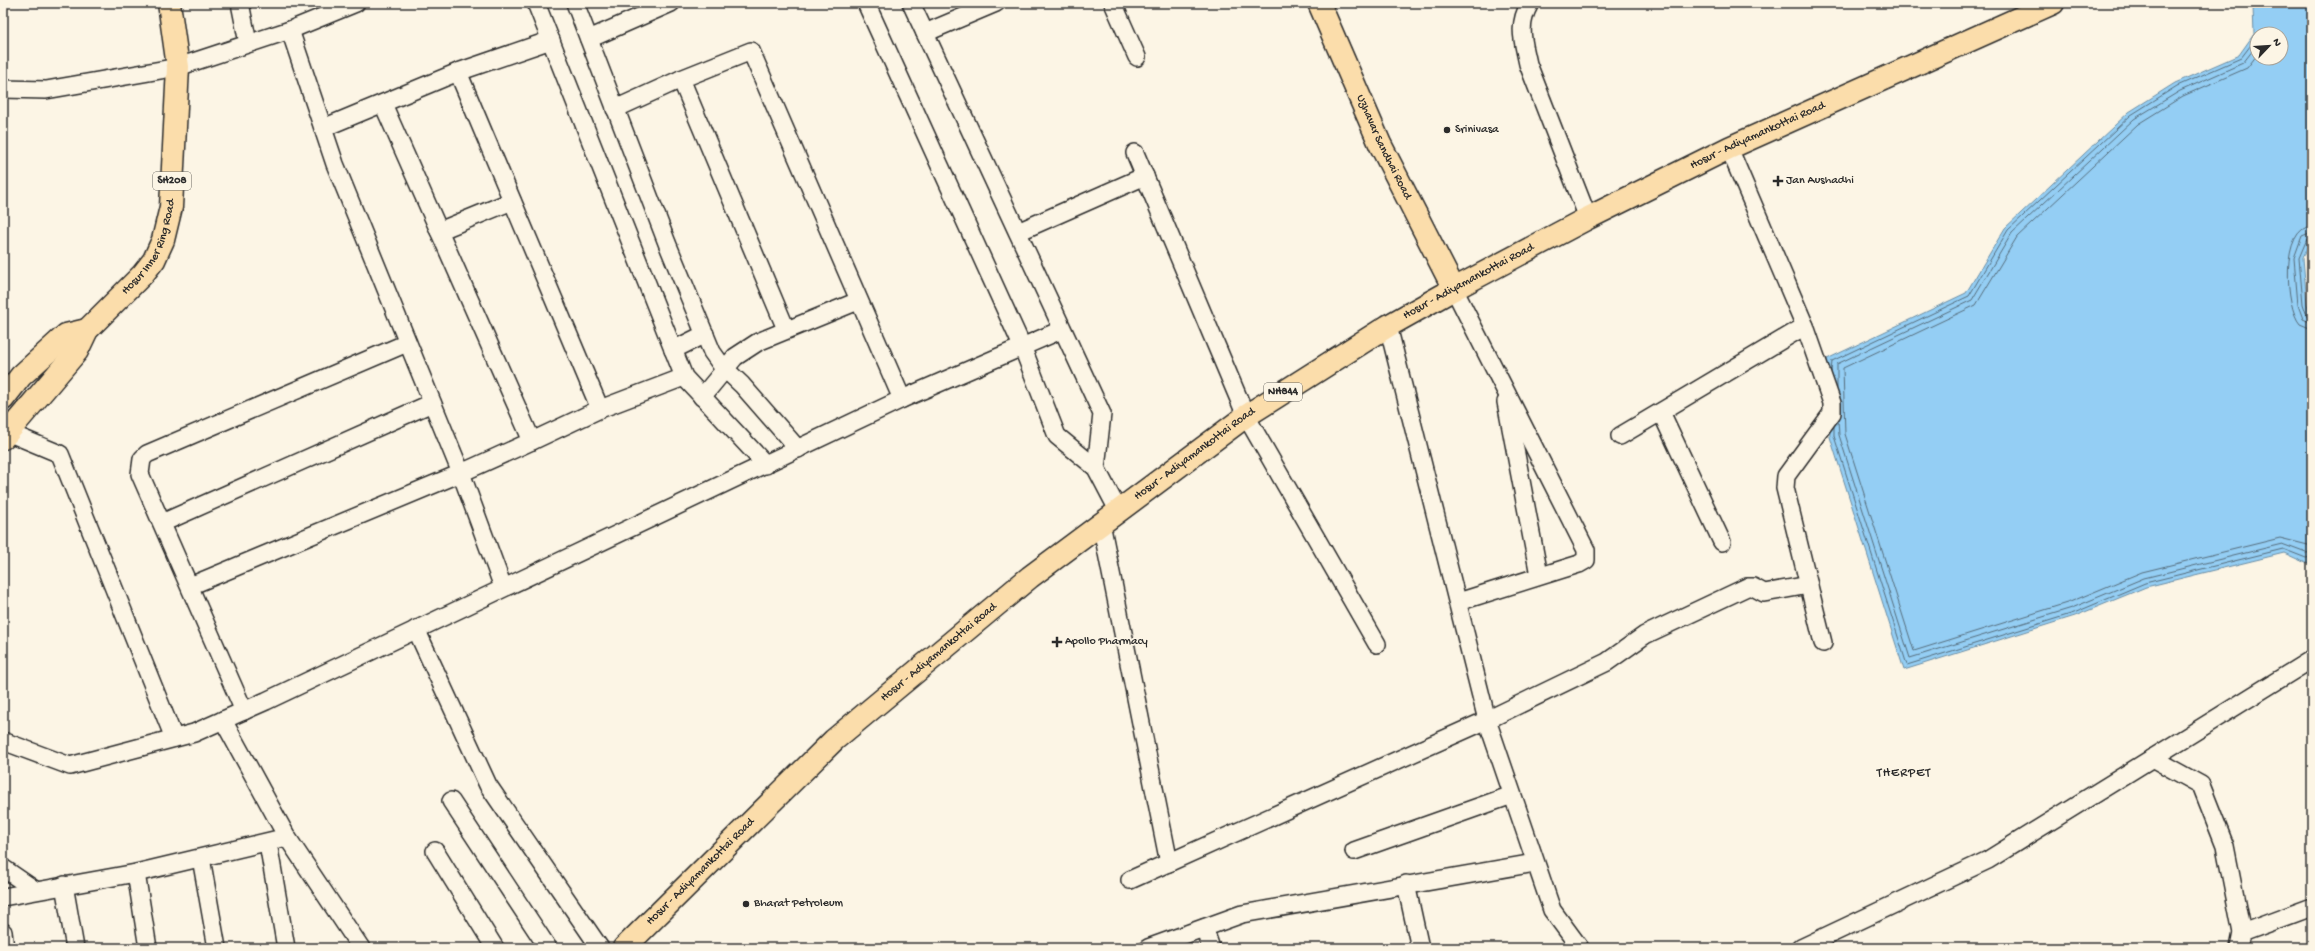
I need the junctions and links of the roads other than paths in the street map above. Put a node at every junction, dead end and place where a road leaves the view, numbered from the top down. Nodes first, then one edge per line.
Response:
1 (169, 3) edge
2 (240, 3) edge
3 (356, 3) edge
4 (536, 3) edge
5 (575, 3) edge
6 (671, 3) edge
7 (866, 3) edge
8 (911, 3) edge
9 (996, 3) edge
10 (1113, 3) edge
11 (1319, 3) edge
12 (1530, 3) edge
13 (2053, 3) edge
14 (290, 30) junction
15 (925, 33) junction
16 (589, 39) junction
17 (551, 40) junction
18 (248, 44) junction
19 (1137, 57) dead end
20 (178, 66) junction
21 (458, 72) junction
22 (681, 79) junction
23 (3, 89) edge
24 (383, 104) junction
25 (615, 109) junction
26 (322, 128) junction
27 (1729, 148) junction
28 (1135, 153) dead end
29 (1145, 176) junction
30 (512, 201) junction
31 (1588, 218) junction
32 (439, 231) junction
33 (1018, 232) junction
34 (1454, 288) junction
35 (858, 301) junction
36 (1388, 326) junction
37 (1805, 326) junction
38 (786, 329) junction
39 (87, 330) junction
40 (1061, 330) junction
41 (705, 334) junction
42 (407, 343) junction
43 (1022, 346) junction
44 (673, 350) junction
45 (725, 369) junction
46 (684, 377) junction
47 (1502, 380) junction
48 (702, 397) junction
49 (3, 399) edge
50 (902, 399) junction
51 (432, 403) junction
52 (600, 409) junction
53 (1661, 412) junction
54 (1246, 416) junction
55 (5, 435) edge
56 (1620, 436) dead end
57 (532, 441) junction
58 (798, 449) junction
59 (766, 464) junction
60 (1096, 468) junction
61 (461, 473) junction
62 (1118, 510) junction
63 (162, 523) junction
64 (1100, 523) junction
65 (1722, 542) dead end
66 (1539, 575) junction
67 (1809, 585) junction
68 (190, 586) junction
69 (503, 587) junction
70 (1458, 602) junction
71 (416, 629) junction
72 (1823, 643) dead end
73 (1377, 644) dead end
74 (2312, 659) edge
75 (244, 711) junction
76 (223, 720) junction
77 (1487, 720) junction
78 (174, 738) junction
79 (3, 741) edge
80 (2152, 758) junction
81 (1512, 795) junction
82 (451, 801) dead end
83 (287, 838) junction
84 (268, 842) junction
85 (435, 851) dead end
86 (1354, 852) dead end
87 (202, 858) junction
88 (1169, 863) junction
89 (1535, 863) junction
90 (3, 868) edge
91 (136, 873) junction
92 (1130, 880) dead end
93 (1406, 884) junction
94 (64, 885) junction
95 (35, 890) junction
96 (3, 898) edge
97 (2312, 907) edge
98 (1204, 928) junction
99 (3, 932) edge
100 (2241, 940) edge
101 (5, 948) edge
102 (75, 948) edge
103 (148, 948) edge
104 (217, 948) edge
105 (286, 948) edge
106 (361, 948) edge
107 (495, 948) edge
108 (548, 948) edge
109 (600, 948) edge
110 (624, 948) edge
111 (1148, 948) edge
112 (1211, 948) edge
113 (1420, 948) edge
114 (1580, 948) edge
115 (1801, 948) edge

1 - 20 main road, Hosur Inner Ring Road / SH208
2 - 18 street
3 - 14 street
4 - 17 street
5 - 16 street
6 - 16 street
7 - 43 street
8 - 15 street
9 - 15 street
10 - 19 street
11 - 34 main road, Uzhavar Sandhai Road
12 - 31 street
13 - 27 main road, Hosur - Adiyamankottai Road / NH844
14 - 18 street
14 - 26 street
15 - 33 street
16 - 25 street
17 - 21 street
17 - 44 street
18 - 20 street
20 - 23 street
20 - 39 main road, Hosur Inner Ring Road / SH208
21 - 24 street
21 - 30 street
22 - 25 street
22 - 35 street
22 - 38 street
24 - 26 street
24 - 32 street
25 - 41 street
26 - 42 street
27 - 31 main road, Hosur - Adiyamankottai Road / NH844
27 - 37 street
28 - 29 street
29 - 33 street
29 - 54 street
30 - 32 street
30 - 52 street
31 - 34 main road, Hosur - Adiyamankottai Road / NH844
32 - 57 street
33 - 40 street
34 - 36 main road, Hosur - Adiyamankottai Road / NH844
34 - 47 street
35 - 38 street
35 - 50 street
36 - 54 main road, Hosur - Adiyamankottai Road / NH844
36 - 70 street
37 - 53 street
37 - 67 street
38 - 45 street
39 - 49 main road
39 - 55 main road, Hosur Inner Ring Road / SH208
40 - 43 street
40 - 60 street
41 - 44 street
41 - 45 street
42 - 51 street
42 - 63 street
43 - 50 street
43 - 60 street
44 - 46 street
45 - 48 street
45 - 58 street
46 - 48 street
46 - 52 street
47 - 66 street
47 - 66 street
48 - 59 street
50 - 58 street
51 - 61 street
51 - 63 street
52 - 57 street
53 - 56 street
53 - 65 street
54 - 62 main road, Hosur - Adiyamankottai Road / NH844
54 - 73 street
55 - 78 street
57 - 61 street
58 - 59 street
59 - 69 street
60 - 62 street
61 - 68 street
61 - 69 street
62 - 64 main road, Hosur - Adiyamankottai Road / NH844
63 - 68 street
64 - 88 street
64 - 110 main road, Hosur - Adiyamankottai Road / NH844
66 - 70 street
67 - 72 street
67 - 77 street
68 - 75 street
69 - 71 street
70 - 77 street
71 - 75 street
71 - 109 street
74 - 80 street
75 - 76 street
76 - 78 street
76 - 83 street
77 - 81 street
77 - 88 street
78 - 79 street
80 - 100 street
80 - 115 street
81 - 86 street
81 - 89 street
82 - 108 street
83 - 84 street
83 - 106 street
84 - 87 street
84 - 105 street
85 - 107 street
87 - 91 street
87 - 104 street
88 - 92 street
89 - 93 street
89 - 114 street
90 - 95 street
91 - 94 street
91 - 103 street
93 - 98 street
93 - 113 street
94 - 95 street
94 - 102 street
95 - 96 street
97 - 100 street
98 - 111 street
98 - 112 street
99 - 101 street

